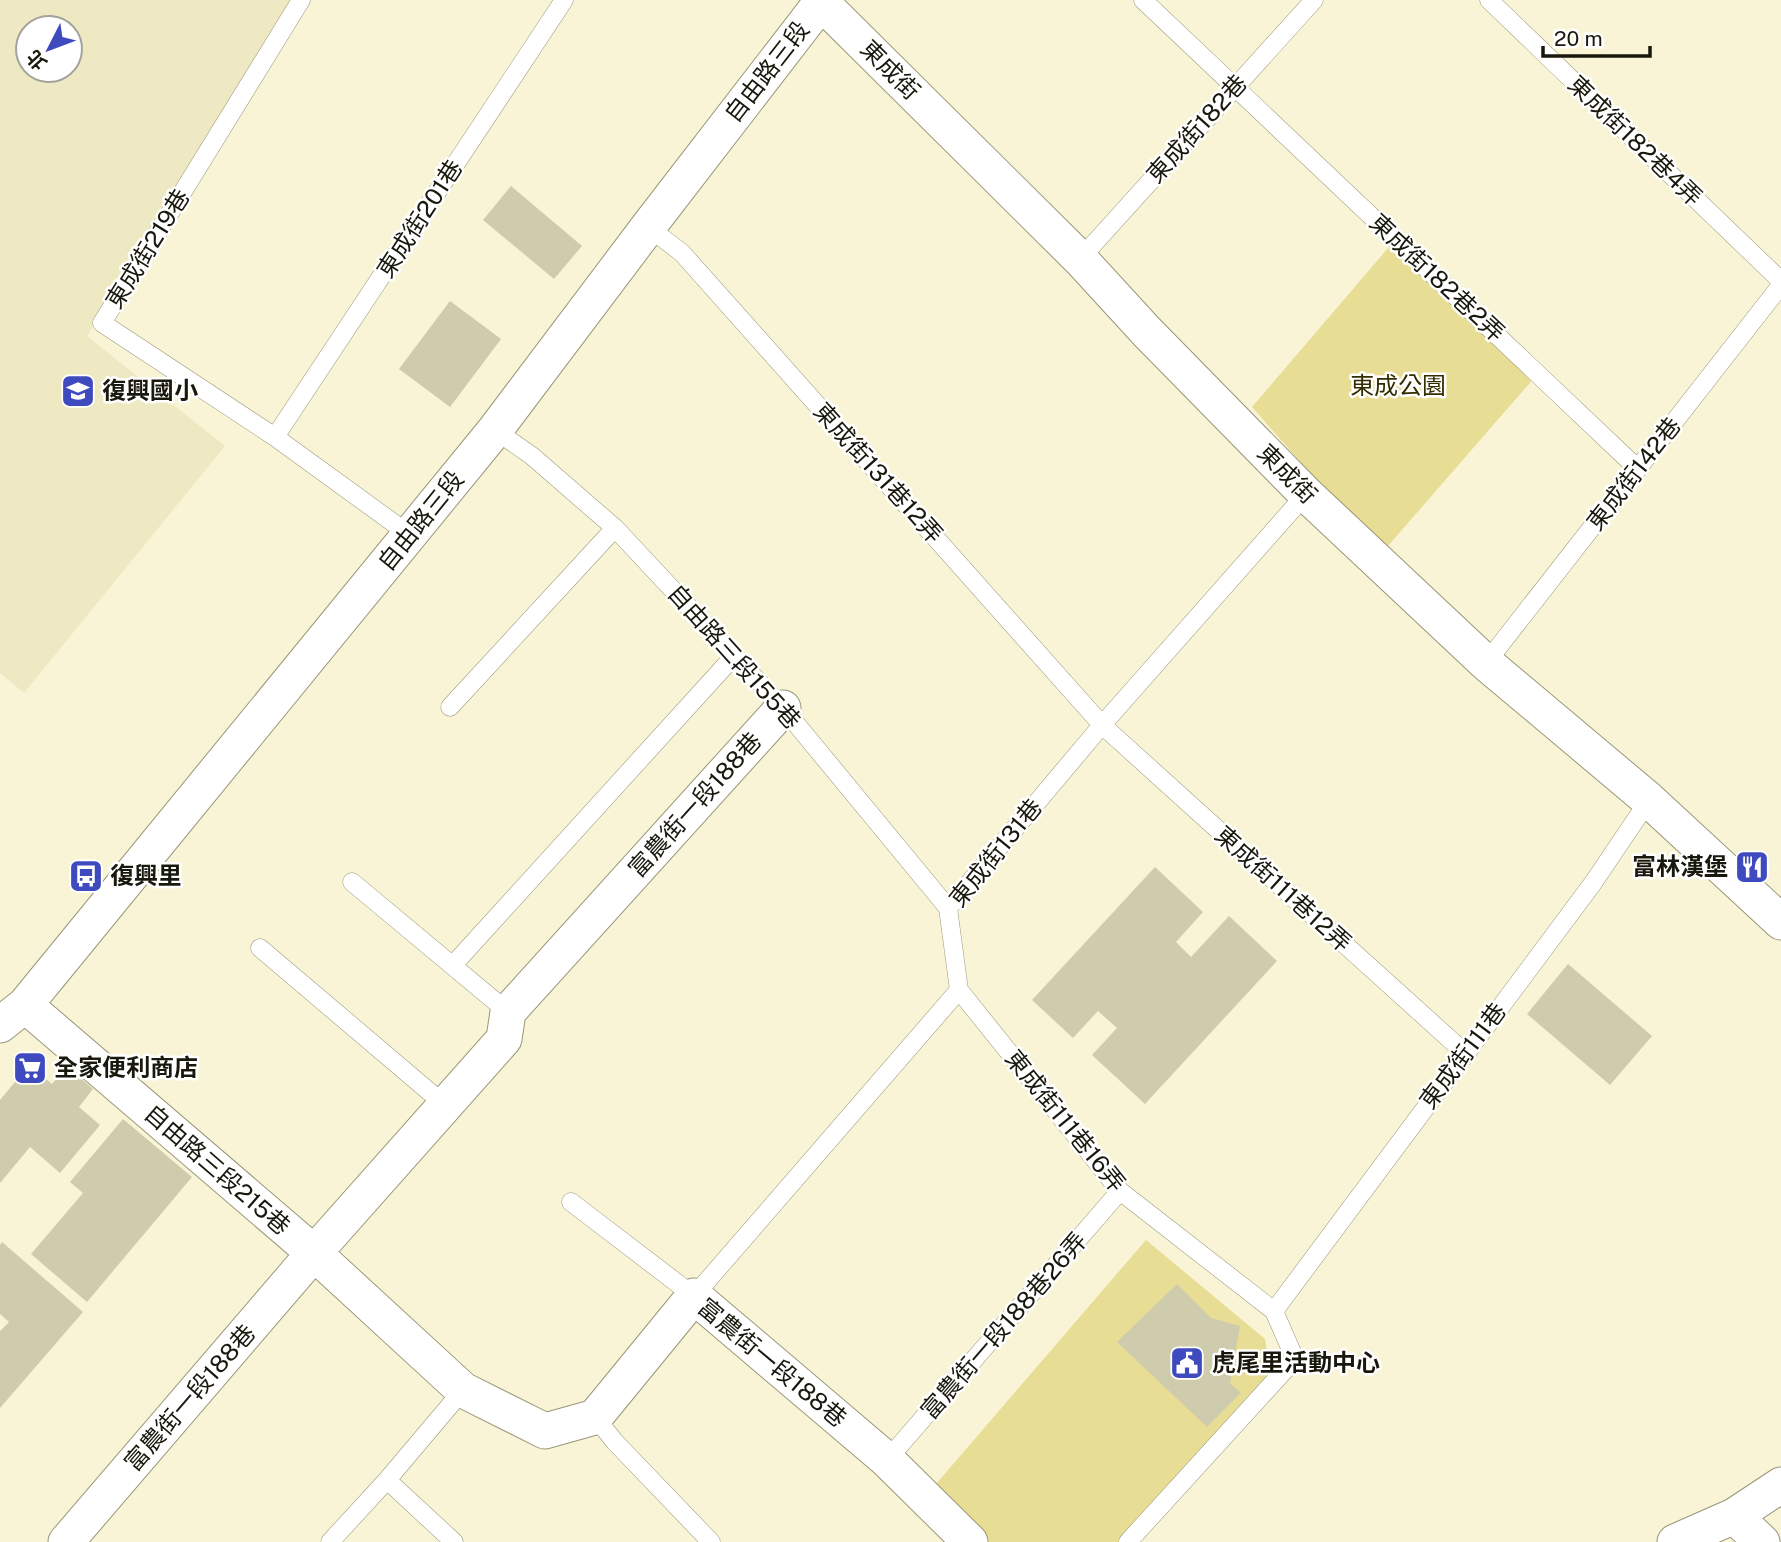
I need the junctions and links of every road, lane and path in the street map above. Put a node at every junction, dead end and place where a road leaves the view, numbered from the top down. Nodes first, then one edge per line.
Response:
1 (301, 0) edge
2 (564, 0) edge
3 (1143, 0) edge
4 (1314, 0) edge
5 (1489, 0) edge
6 (821, 1) edge
7 (1235, 88) junction
8 (648, 227) junction
9 (1080, 259) junction
10 (1781, 283) edge
11 (495, 430) junction
12 (275, 437) junction
13 (1638, 469) junction
14 (1306, 494) junction
15 (615, 528) junction
16 (410, 535) junction
17 (734, 656) junction
18 (1486, 663) junction
19 (450, 707) dead end
20 (783, 708) junction
21 (1102, 725) junction
22 (1649, 800) junction
23 (352, 881) dead end
24 (948, 908) junction
25 (1781, 922) edge
26 (260, 948) dead end
27 (453, 965) junction
28 (959, 990) junction
29 (508, 1012) junction
30 (13, 1015) edge
31 (1465, 1053) junction
32 (445, 1105) junction
33 (1120, 1191) junction
34 (571, 1202) dead end
35 (314, 1253) junction
36 (694, 1296) junction
37 (1274, 1311) junction
38 (463, 1390) junction
39 (595, 1417) junction
40 (887, 1461) junction
41 (387, 1480) junction
42 (1781, 1485) edge
43 (1734, 1516) junction
44 (66, 1542) edge
45 (330, 1542) edge
46 (454, 1542) edge
47 (711, 1542) edge
48 (970, 1542) edge
49 (1128, 1542) edge
50 (1675, 1542) edge
51 (1762, 1542) edge

1 - 12 lane, 東成街219巷
2 - 12 lane, 東成街201巷
3 - 7 lane, 東成街182巷2弄
4 - 7 lane, 東成街182巷
5 - 10 lane, 東成街182巷4弄
6 - 8 street, 自由路三段
6 - 9 street, 東成街
7 - 9 lane, 東成街182巷
7 - 13 lane, 東成街182巷2弄
8 - 11 street, 自由路三段
8 - 21 lane, 東成街131巷12弄
9 - 14 street, 東成街
10 - 13 lane, 東成街142巷
11 - 15 lane, 自由路三段155巷
11 - 16 street, 自由路三段
12 - 16 lane, 東成街219巷
13 - 18 lane, 東成街142巷
14 - 18 street, 東成街
14 - 21 lane, 東成街131巷
15 - 17 lane, 自由路三段155巷
15 - 19 lane
16 - 30 street, 自由路三段
17 - 20 lane, 自由路三段155巷
17 - 27 lane
18 - 22 street, 東成街
20 - 24 lane, 自由路三段155巷
20 - 29 street, 富農街一段188巷
21 - 24 lane, 東成街131巷
21 - 31 lane, 東成街111巷12弄
22 - 25 street, 東成街
22 - 31 lane, 東成街111巷
23 - 27 lane
24 - 28 lane, 東成街131巷
26 - 32 lane
27 - 29 lane
28 - 33 lane, 東成街111巷16弄
28 - 36 lane
29 - 32 street, 富農街一段188巷
30 - 35 street, 自由路三段215巷
31 - 37 lane, 東成街111巷
32 - 35 street, 富農街一段188巷
33 - 37 lane, 東成街111巷16弄
33 - 40 lane, 富農街一段188巷26弄
34 - 36 lane
35 - 38 street
35 - 44 street, 富農街一段188巷
36 - 39 street, 富農街一段188巷
36 - 40 street, 富農街一段188巷
37 - 49 lane, 東成街111巷16弄
38 - 39 street
38 - 41 lane
39 - 47 lane
40 - 48 street, 富農街一段188巷
41 - 45 lane
41 - 46 lane
42 - 43 street
43 - 50 street
43 - 51 street

